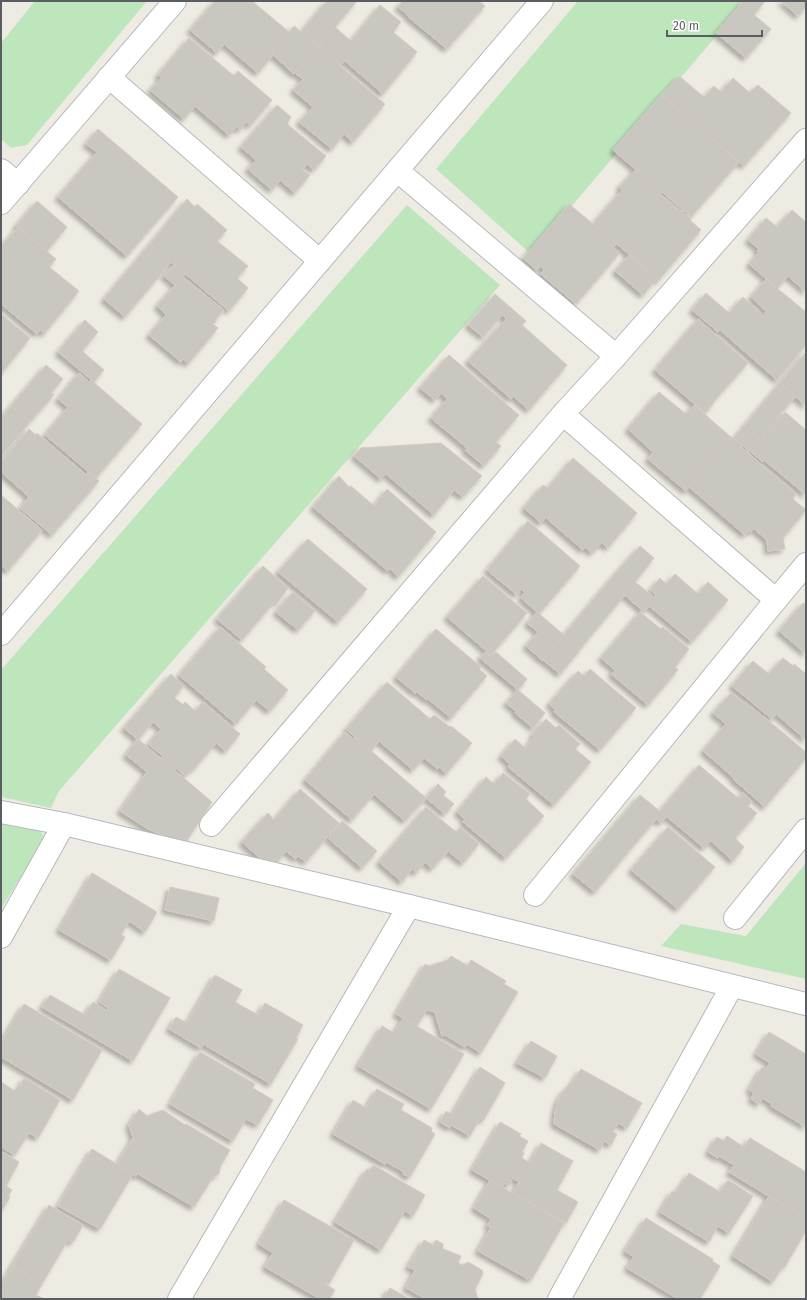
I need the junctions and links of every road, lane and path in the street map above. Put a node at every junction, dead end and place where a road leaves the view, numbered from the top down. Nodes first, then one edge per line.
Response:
1 (175, 1) edge
2 (542, 1) edge
3 (109, 77) junction
4 (806, 140) edge
5 (1, 170) edge
6 (398, 170) junction
7 (18, 184) junction
8 (1, 203) edge
9 (320, 262) junction
10 (616, 356) junction
11 (563, 414) junction
12 (806, 564) edge
13 (776, 600) junction
14 (1, 634) edge
15 (1, 812) edge
16 (64, 824) junction
17 (211, 825) dead end
18 (806, 830) edge
19 (535, 895) dead end
20 (409, 906) junction
21 (735, 918) dead end
22 (1, 937) edge
23 (732, 986) junction
24 (806, 1004) edge
25 (179, 1299) edge
26 (559, 1299) edge

1 - 3 street
2 - 6 street
3 - 7 street
3 - 9 street
4 - 10 street
5 - 7 street
6 - 9 street
6 - 10 street
7 - 8 street
9 - 14 street
10 - 11 street
11 - 13 street
11 - 17 street
12 - 13 street
13 - 19 street
15 - 16 street
16 - 20 street
16 - 22 street
18 - 21 street
20 - 23 street
20 - 25 street
23 - 24 street
23 - 26 street

